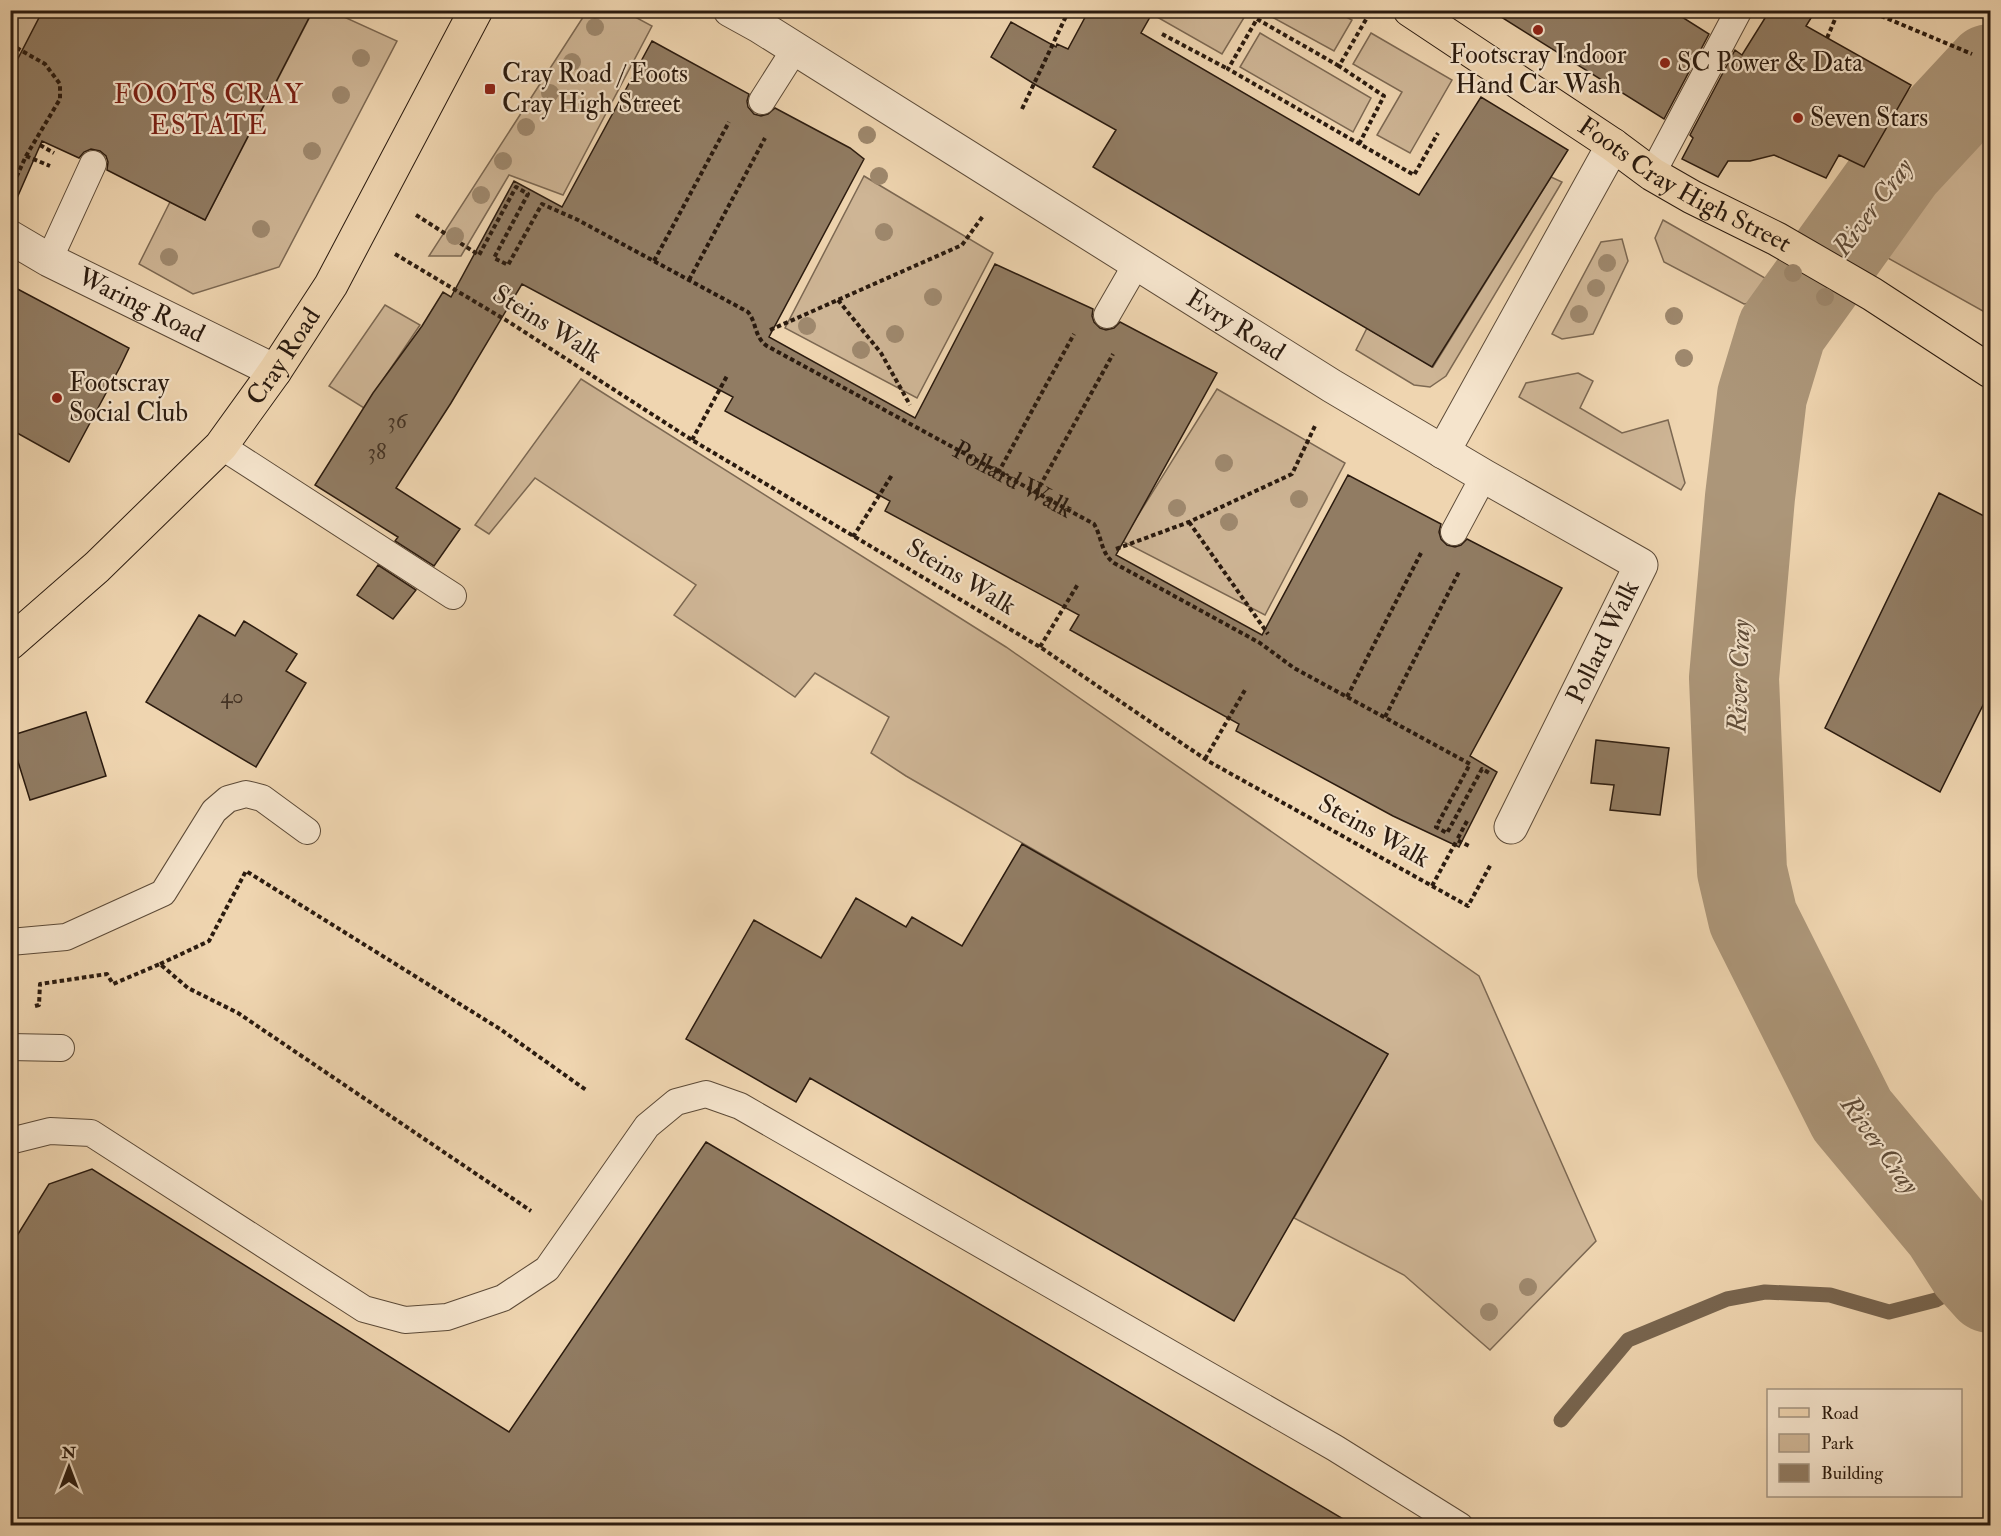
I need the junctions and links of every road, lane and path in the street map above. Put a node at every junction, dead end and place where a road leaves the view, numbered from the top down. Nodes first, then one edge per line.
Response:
1 (476, 10) edge
2 (730, 10) edge
3 (1069, 10) edge
4 (1410, 10) edge
5 (1739, 10) edge
6 (1839, 10) edge
7 (1867, 10) edge
8 (1370, 11) edge
9 (1162, 34) dead end
10 (1827, 38) dead end
11 (10, 44) edge
12 (795, 49) junction
13 (1972, 54) dead end
14 (1339, 66) junction
15 (1228, 69) junction
16 (762, 101) dead end
17 (1022, 109) dead end
18 (730, 121) dead end
19 (769, 131) dead end
20 (1438, 133) dead end
21 (1359, 144) junction
22 (40, 145) dead end
23 (1612, 145) junction
24 (26, 156) junction
25 (93, 164) dead end
26 (1653, 174) junction
27 (1006, 182) junction
28 (10, 191) edge
29 (380, 193) junction
30 (359, 233) junction
31 (10, 237) edge
32 (49, 260) junction
33 (654, 261) junction
34 (1137, 264) junction
35 (689, 280) junction
36 (838, 300) junction
37 (1107, 315) dead end
38 (1077, 328) dead end
39 (770, 330) dead end
40 (1116, 349) dead end
41 (275, 371) junction
42 (1990, 371) edge
43 (727, 376) dead end
44 (1332, 386) junction
45 (910, 405) dead end
46 (692, 440) junction
47 (221, 446) junction
48 (1443, 452) junction
49 (998, 473) junction
50 (892, 475) dead end
51 (1484, 476) junction
52 (1036, 493) junction
53 (1189, 522) junction
54 (1454, 531) dead end
55 (854, 537) junction
56 (1426, 544) dead end
57 (1116, 549) dead end
58 (1464, 564) dead end
59 (1078, 584) dead end
60 (453, 596) dead end
61 (1268, 634) dead end
62 (10, 643) edge
63 (1040, 647) junction
64 (1245, 690) dead end
65 (1347, 697) junction
66 (1385, 717) junction
67 (1205, 759) junction
68 (1486, 783) dead end
69 (1472, 812) dead end
70 (1511, 827) joint
71 (307, 831) dead end
72 (1457, 840) junction
73 (1494, 858) junction
74 (1432, 886) junction
75 (10, 942) edge
76 (160, 964) junction
77 (30, 1006) dead end
78 (10, 1047) edge
79 (61, 1048) dead end
80 (586, 1090) dead end
81 (10, 1141) edge
82 (531, 1211) dead end
83 (1460, 1526) edge

1 - 29 main road, Cray Road
2 - 12 street, Evry Road
3 - 17 path
4 - 23 main road, Foots Cray High Street
5 - 26 lane
6 - 10 path
7 - 13 path
8 - 14 path
9 - 15 path
11 - 24 path
12 - 16 lane
12 - 27 street, Evry Road
14 - 15 path
14 - 21 path
15 - 21 path
18 - 33 path
19 - 35 path
20 - 21 path
22 - 24 path
23 - 26 main road, Foots Cray High Street
23 - 48 street
24 - 28 path
25 - 32 lane
26 - 42 main road, Foots Cray High Street
27 - 34 street, Evry Road
27 - 36 path
29 - 30 main road, Cray Road
29 - 33 path, Pollard Walk
30 - 41 main road, Cray Road
30 - 46 path, Steins Walk
31 - 32 street, Waring Road
32 - 41 street, Waring Road
33 - 35 path, Pollard Walk
34 - 37 lane
34 - 44 street, Evry Road
35 - 49 path, Pollard Walk
36 - 39 path
36 - 45 path
38 - 49 path
40 - 52 path
41 - 47 main road, Cray Road
43 - 46 path
44 - 48 street, Evry Road
44 - 53 path
46 - 55 path, Steins Walk
47 - 60 lane
47 - 62 main road, Cray Road
48 - 51 street, Pollard Walk
49 - 52 path, Pollard Walk
50 - 55 path
51 - 54 lane
51 - 70 street, Pollard Walk
52 - 65 path, Pollard Walk
53 - 57 path
53 - 61 path
55 - 63 path, Steins Walk
56 - 65 path
58 - 66 path
59 - 63 path
63 - 67 path, Steins Walk
64 - 67 path
65 - 66 path, Pollard Walk
66 - 68 path, Pollard Walk
67 - 74 path, Steins Walk
69 - 72 path
70 - 73 path, Steins Walk
71 - 75 lane
72 - 73 path
72 - 74 path
73 - 74 path, Steins Walk
76 - 77 path
76 - 80 path
76 - 82 path
78 - 79 lane
81 - 83 lane

